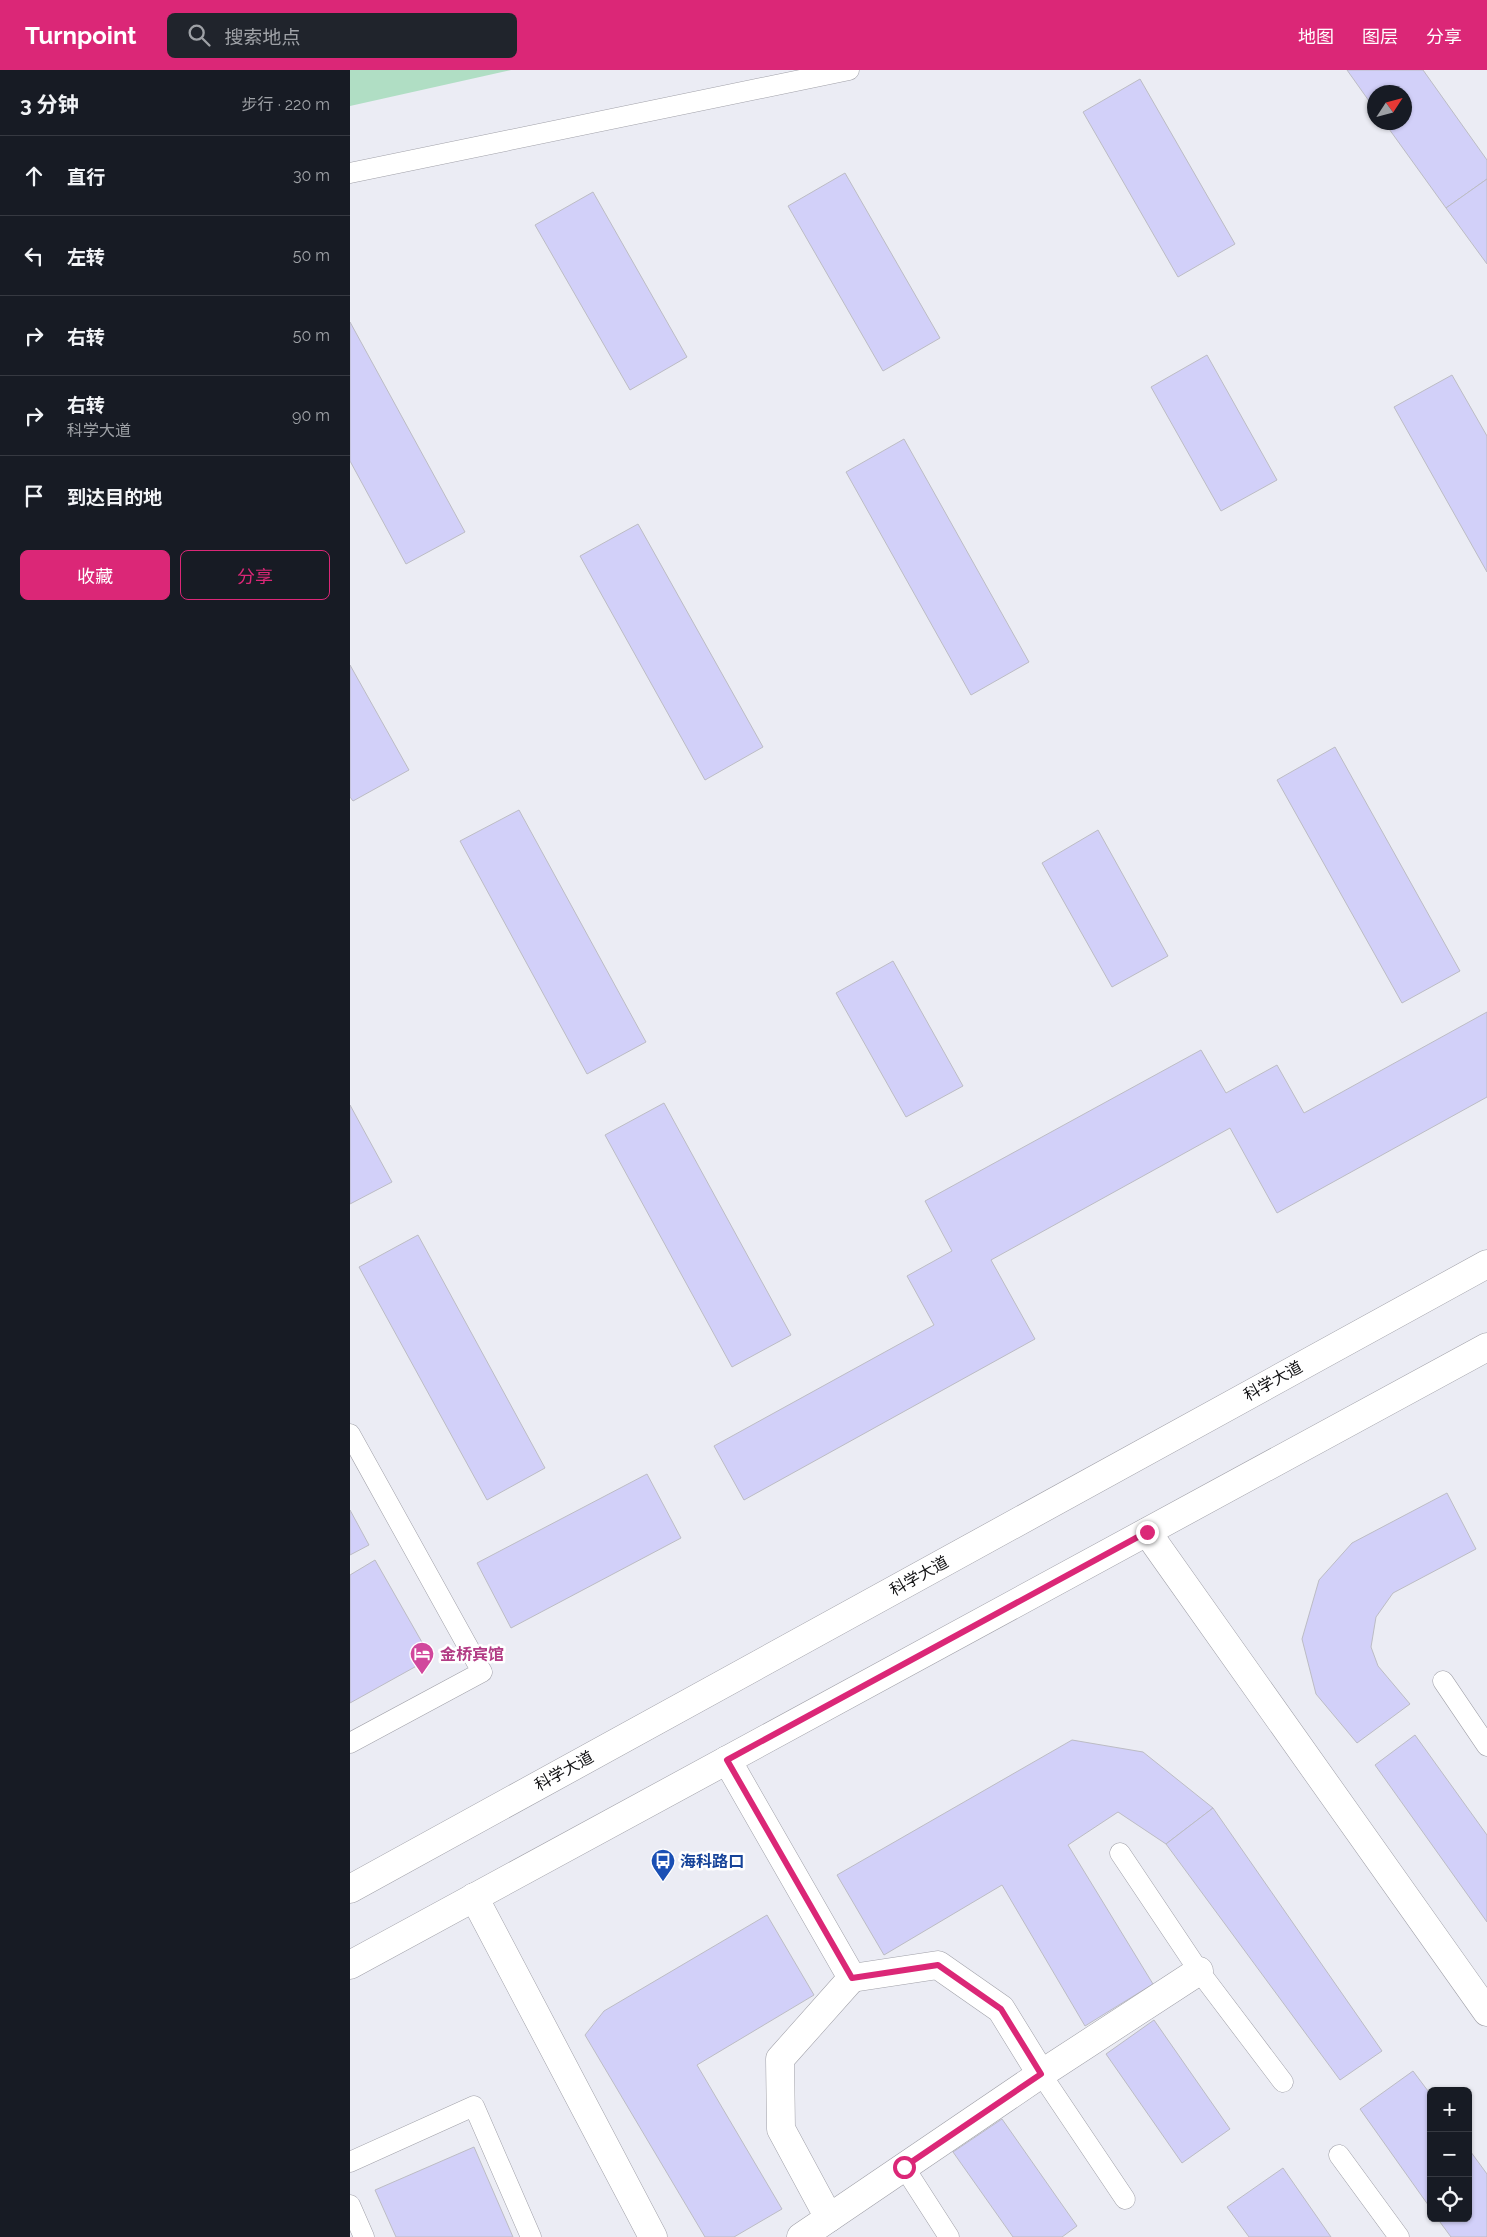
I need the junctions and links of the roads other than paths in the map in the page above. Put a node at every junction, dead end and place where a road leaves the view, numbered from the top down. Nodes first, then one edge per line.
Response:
1 (849, 70) edge
2 (350, 172) edge
3 (1487, 1264) edge
4 (1487, 1347) edge
5 (350, 1434) edge
6 (1147, 1532) junction
7 (1443, 1681) dead end
8 (350, 1743) edge
9 (1487, 1746) edge
10 (727, 1760) junction
11 (1120, 1853) dead end
12 (350, 1889) edge
13 (474, 1897) junction
14 (350, 1965) edge
15 (1199, 1971) junction
16 (852, 1978) junction
17 (1487, 2012) edge
18 (1041, 2074) junction
19 (1283, 2082) dead end
20 (1339, 2156) dead end
21 (350, 2162) edge
22 (904, 2167) junction
23 (1125, 2199) dead end
24 (350, 2205) edge
25 (829, 2218) junction
26 (364, 2237) edge
27 (531, 2237) edge
28 (653, 2237) edge
29 (801, 2237) edge
30 (949, 2237) edge
31 (1399, 2237) edge

1 - 2 lane
3 - 12 main road, 科学大道
4 - 6 main road
5 - 8 lane
6 - 10 main road
6 - 17 main road
7 - 9 lane
10 - 13 main road
10 - 16 main road
11 - 15 lane
13 - 14 main road
13 - 28 main road
15 - 18 main road
15 - 19 lane
16 - 18 main road
16 - 25 main road
18 - 22 main road
18 - 23 lane
20 - 31 lane
21 - 27 lane
22 - 25 main road
22 - 30 lane
24 - 26 lane
25 - 29 main road

